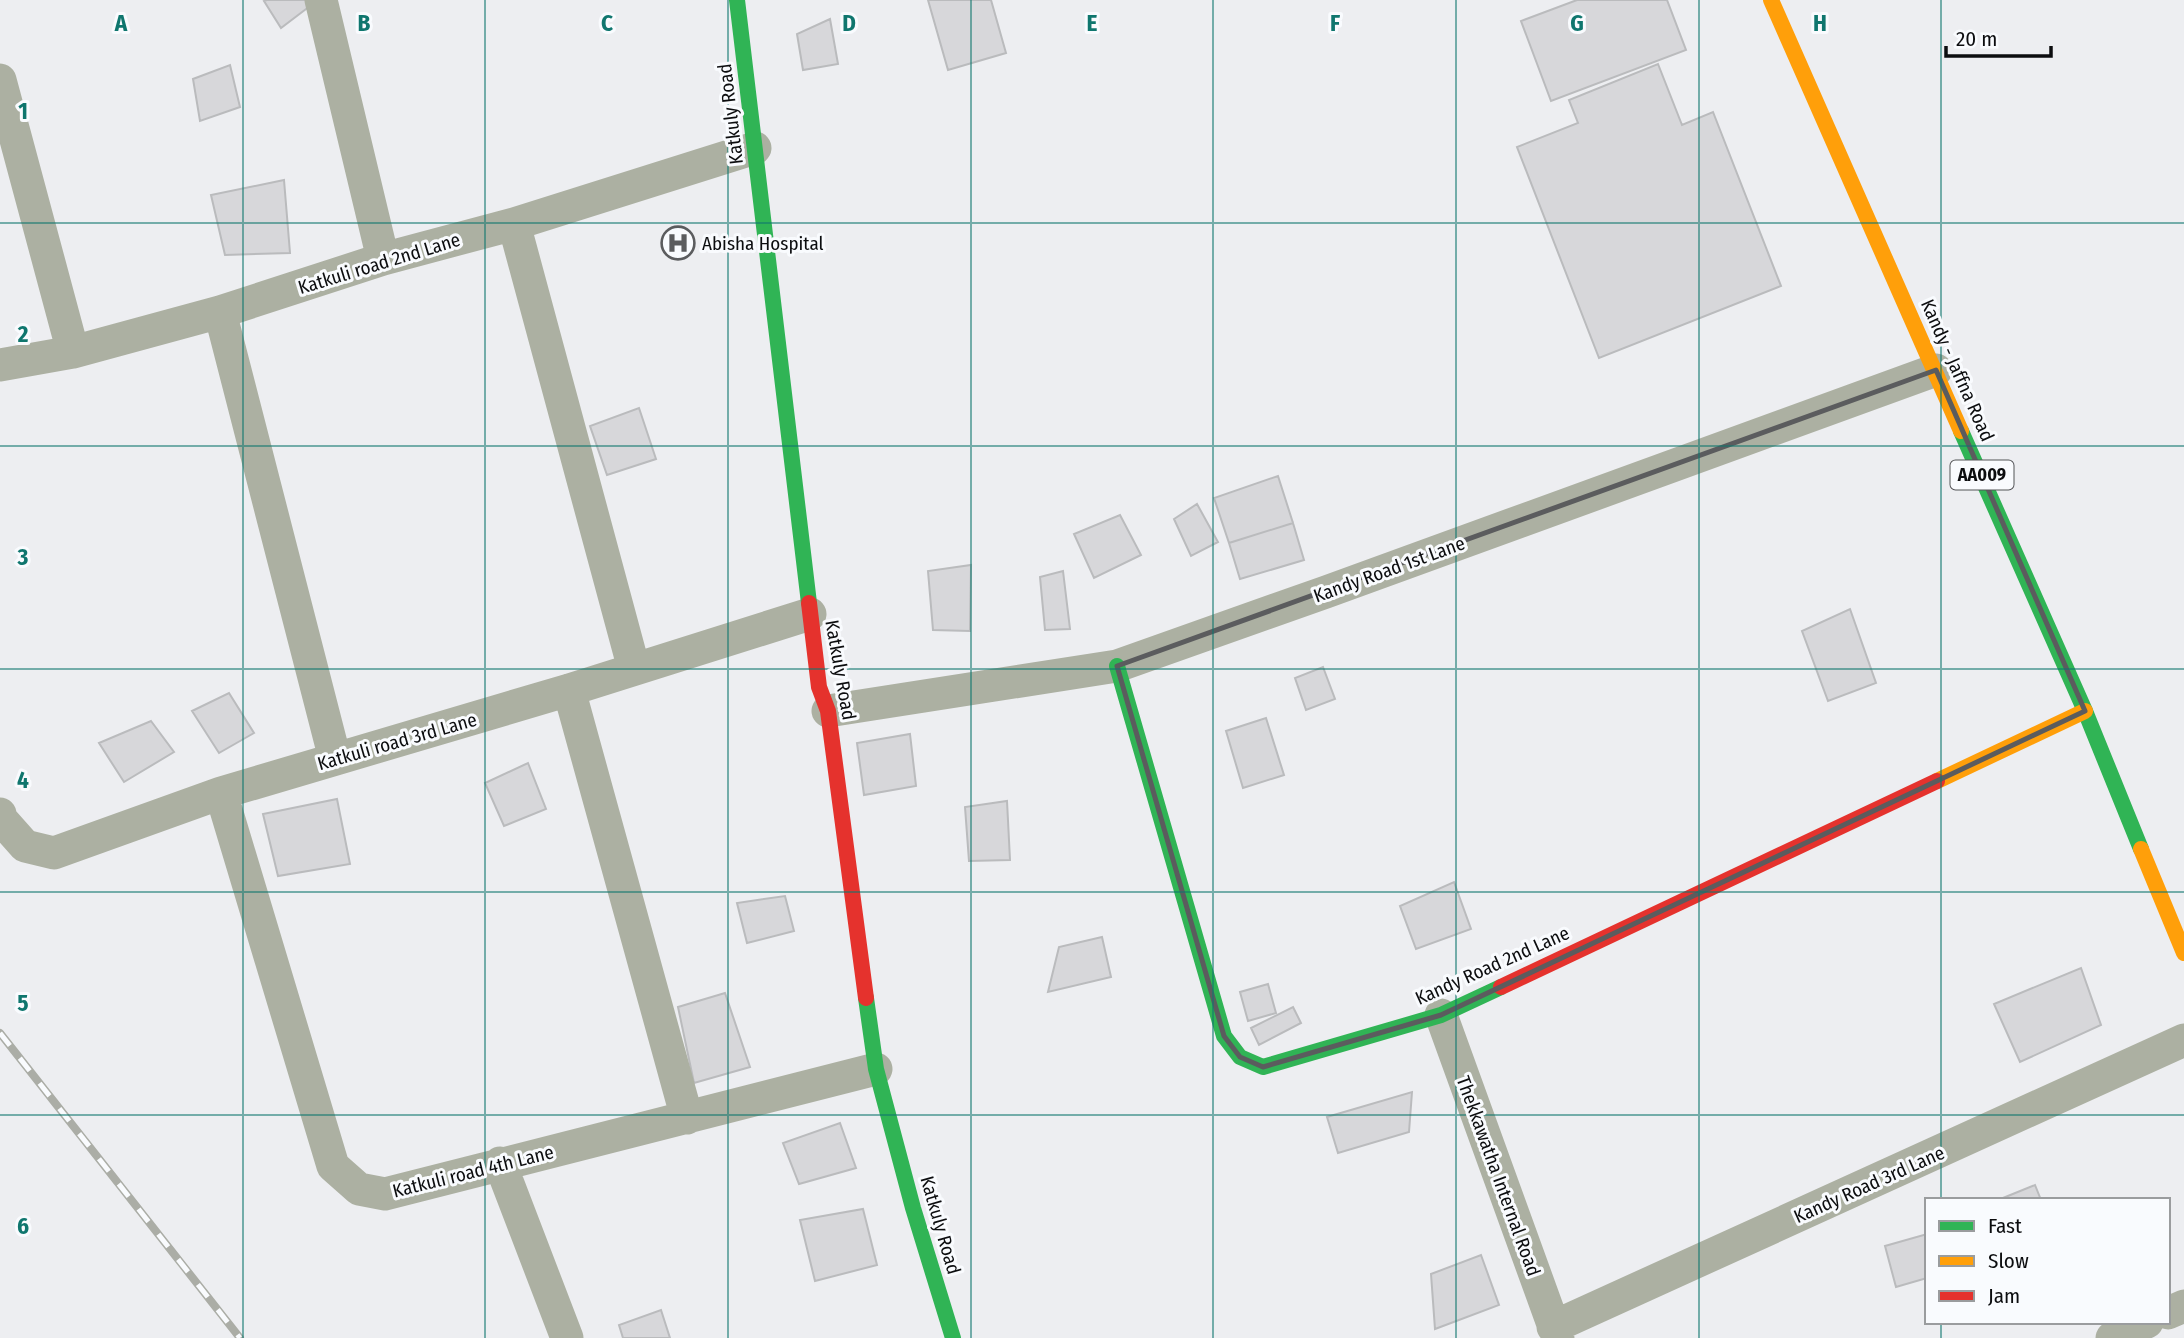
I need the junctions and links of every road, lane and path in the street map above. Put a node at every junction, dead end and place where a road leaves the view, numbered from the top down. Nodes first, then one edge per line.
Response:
1 (321, 0) edge
2 (737, 0) edge
3 (1771, 0) edge
4 (0, 80) edge
5 (755, 148) junction
6 (514, 224) junction
7 (383, 259) junction
8 (220, 312) junction
9 (73, 352) junction
10 (0, 365) edge
11 (1936, 370) junction
12 (810, 614) junction
13 (1118, 666) junction
14 (634, 669) junction
15 (569, 690) junction
16 (828, 711) junction
17 (2085, 711) junction
18 (335, 758) junction
19 (221, 793) junction
20 (0, 814) edge
21 (2184, 953) edge
22 (1441, 1015) junction
23 (2184, 1040) edge
24 (876, 1069) junction
25 (687, 1118) junction
26 (500, 1163) junction
27 (2143, 1324) edge
28 (1555, 1332) edge
29 (567, 1338) edge
30 (953, 1338) edge
31 (2112, 1338) edge

1 - 7 street
2 - 5 main road, Katkuly Road
3 - 11 main road, Kandy - Jaffna Road / AA009
4 - 9 street
5 - 6 street, Katkuli road 2nd Lane
5 - 12 main road, Katkuly Road
6 - 7 street, Katkuli road 2nd Lane
6 - 14 street
7 - 8 street, Katkuli road 2nd Lane
8 - 9 street, Katkuli road 2nd Lane
8 - 18 street
9 - 10 street, Katkuli road 2nd Lane
11 - 13 street, Kandy Road 1st Lane
11 - 17 main road, Kandy - Jaffna Road / AA009
12 - 14 street, Katkuli road 3rd Lane
12 - 16 main road, Katkuly Road
13 - 16 street, Kandy Road 1st Lane
13 - 22 main road, Kandy Road 2nd Lane
14 - 15 street, Katkuli road 3rd Lane
15 - 18 street, Katkuli road 3rd Lane
15 - 25 street
16 - 24 main road, Katkuly Road
17 - 21 main road, Kandy - Jaffna Road / AA009
17 - 22 main road, Kandy Road 2nd Lane
18 - 19 street, Katkuli road 3rd Lane
19 - 20 street, Katkuli road 3rd Lane
19 - 26 street, Katkuli road 4th Lane
22 - 28 street, Thekkawatha Internal Road
23 - 28 street, Kandy Road 3rd Lane
24 - 25 street, Katkuli road 4th Lane
24 - 30 main road, Katkuly Road
25 - 26 street, Katkuli road 4th Lane
26 - 29 street
27 - 31 street

